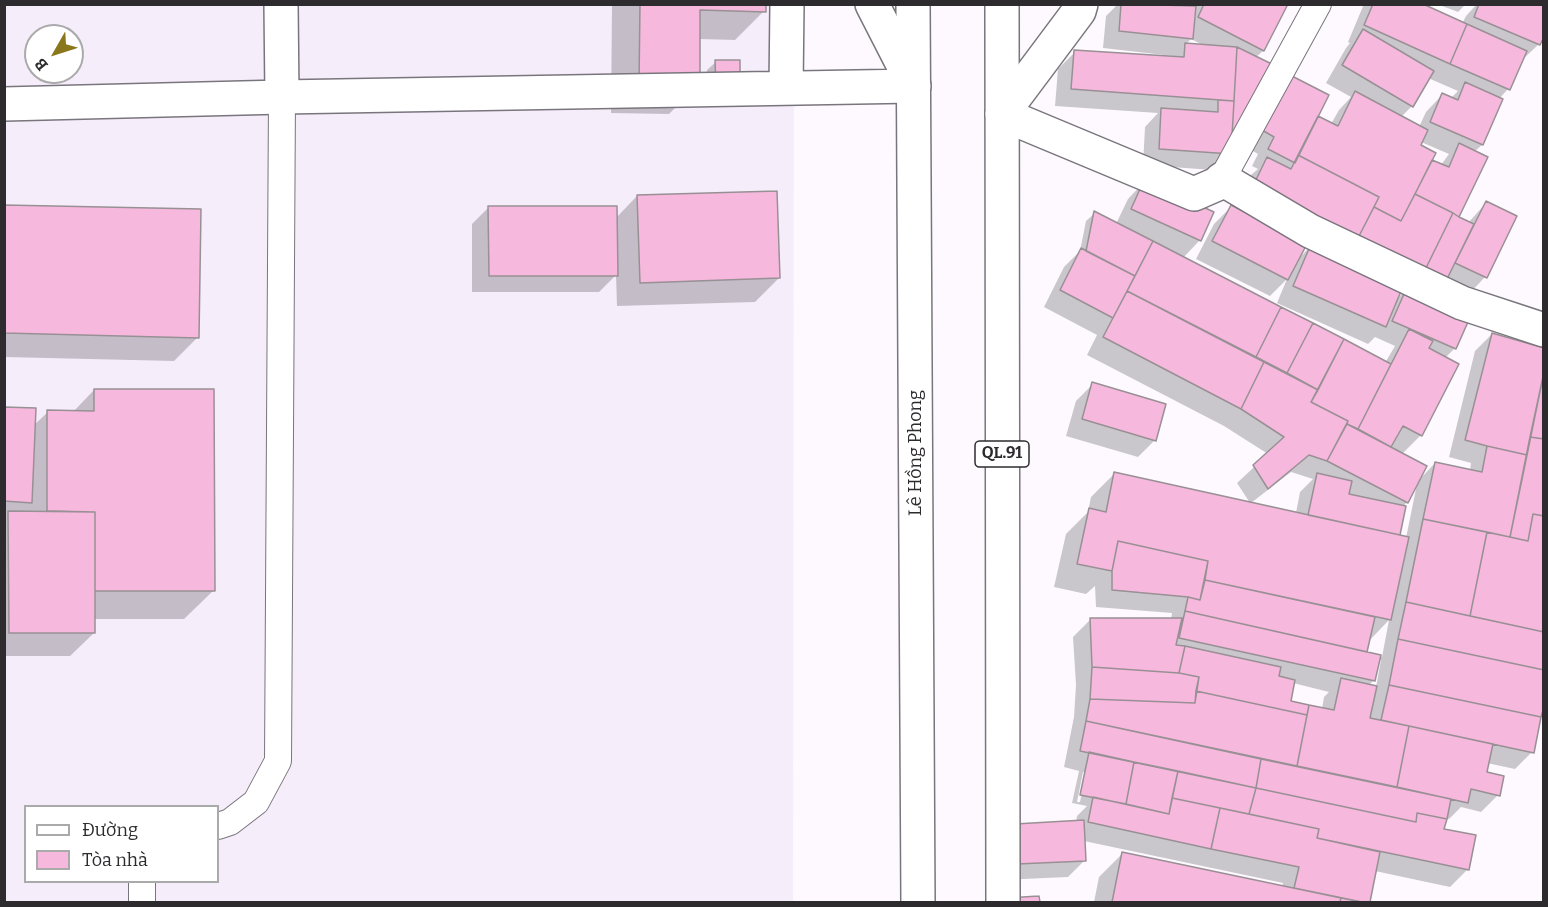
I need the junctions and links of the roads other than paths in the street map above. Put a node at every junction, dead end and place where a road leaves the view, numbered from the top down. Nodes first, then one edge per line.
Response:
1 (281, 4) edge
2 (787, 4) edge
3 (872, 4) edge
4 (913, 4) edge
5 (1002, 4) edge
6 (1081, 4) edge
7 (1318, 4) edge
8 (914, 86) junction
9 (786, 88) junction
10 (282, 96) junction
11 (4, 104) edge
12 (1002, 114) junction
13 (1222, 179) junction
14 (1544, 330) edge
15 (219, 826) edge
16 (142, 883) edge
17 (142, 903) edge
18 (918, 903) edge
19 (1003, 903) edge

1 - 10 main road
2 - 9 main road
3 - 8 main road
4 - 8 main road, Lê Hồng Phong
5 - 12 main road, QL.91
6 - 12 main road
7 - 13 lane
8 - 9 main road
8 - 18 main road, Lê Hồng Phong
9 - 10 main road
10 - 11 main road
10 - 15 lane
12 - 13 main road
12 - 19 main road, QL.91
13 - 14 main road
16 - 17 lane

